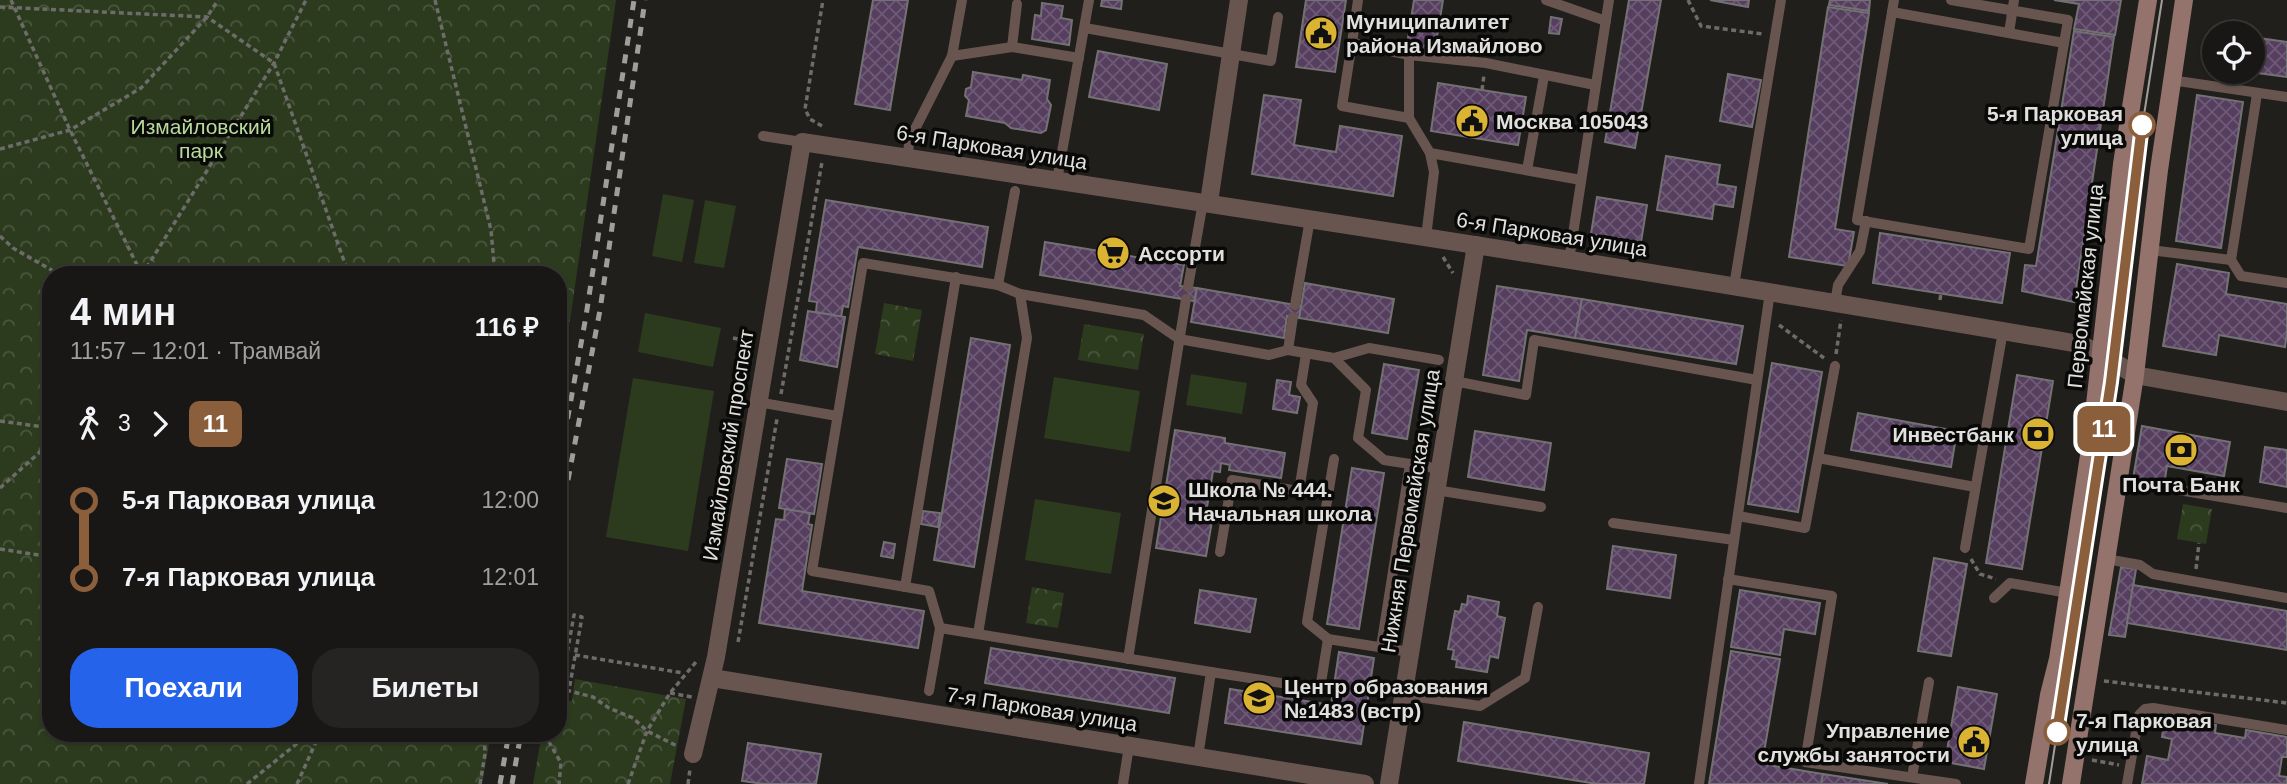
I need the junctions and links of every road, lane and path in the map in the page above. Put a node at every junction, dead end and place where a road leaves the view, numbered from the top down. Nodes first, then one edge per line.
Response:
1 (11, 0) edge
2 (218, 0) edge
3 (306, 0) edge
4 (435, 0) edge
5 (823, 0) edge
6 (962, 0) edge
7 (1089, 0) edge
8 (1239, 0) edge
9 (1358, 0) edge
10 (1546, 0) edge
11 (1609, 0) edge
12 (1688, 0) edge
13 (1781, 0) edge
14 (1894, 0) edge
15 (1951, 0) edge
16 (2148, 0) edge
17 (2184, 0) edge
18 (1017, 4) dead end
19 (2014, 5) edge
20 (0, 7) edge
21 (16, 8) junction
22 (1892, 12) junction
23 (207, 17) junction
24 (1278, 17) dead end
25 (1606, 21) junction
26 (1085, 27) junction
27 (2009, 33) junction
28 (1776, 36) junction
29 (1352, 43) junction
30 (2064, 43) junction
31 (1012, 47) junction
32 (1231, 54) junction
33 (1409, 55) junction
34 (952, 57) junction
35 (1079, 58) junction
36 (274, 63) junction
37 (1544, 76) junction
38 (2171, 80) junction
39 (1595, 85) junction
40 (2258, 94) junction
41 (2287, 97) edge
42 (1409, 118) junction
43 (828, 128) dead end
44 (70, 130) junction
45 (763, 136) dead end
46 (802, 142) junction
47 (0, 149) edge
48 (1430, 153) junction
49 (907, 157) junction
50 (1527, 170) junction
51 (1057, 180) junction
52 (1581, 180) junction
53 (1015, 191) dead end
54 (1206, 202) junction
55 (1310, 219) junction
56 (1866, 221) junction
57 (0, 236) edge
58 (1426, 237) junction
59 (1476, 245) junction
60 (2150, 250) junction
61 (1569, 260) junction
62 (2231, 260) junction
63 (44, 266) edge
64 (138, 266) edge
65 (148, 266) edge
66 (346, 266) edge
67 (494, 266) edge
68 (956, 277) junction
69 (2287, 283) edge
70 (998, 285) junction
71 (1734, 286) junction
72 (1188, 287) dead end
73 (1770, 292) junction
74 (1941, 293) dead end
75 (1020, 294) junction
76 (1186, 299) dead end
77 (1940, 300) dead end
78 (1839, 304) junction
79 (1295, 305) dead end
80 (1766, 316) junction
81 (1293, 317) dead end
82 (2003, 331) junction
83 (733, 338) dead end
84 (1180, 339) junction
85 (750, 341) dead end
86 (1288, 350) junction
87 (1306, 354) junction
88 (2101, 354) junction
89 (1334, 358) junction
90 (1439, 360) dead end
91 (1835, 366) junction
92 (2135, 375) junction
93 (1454, 380) junction
94 (1757, 380) junction
95 (2287, 400) edge
96 (758, 402) junction
97 (837, 416) junction
98 (0, 421) edge
99 (42, 427) edge
100 (42, 450) edge
101 (1818, 458) junction
102 (1334, 459) dead end
103 (1410, 464) junction
104 (1440, 469) junction
105 (2119, 480) junction
106 (1975, 487) junction
107 (0, 488) edge
108 (1437, 490) junction
109 (1541, 507) dead end
110 (2287, 508) edge
111 (1738, 516) junction
112 (1613, 523) dead end
113 (1734, 540) junction
114 (2199, 543) dead end
115 (1965, 548) joint
116 (0, 549) edge
117 (1220, 552) dead end
118 (42, 556) edge
119 (2106, 559) junction
120 (1728, 579) junction
121 (2194, 581) junction
122 (2010, 583) junction
123 (905, 587) junction
124 (2068, 593) junction
125 (1994, 598) dead end
126 (2287, 598) edge
127 (1538, 607) dead end
128 (940, 628) junction
129 (978, 634) junction
130 (1328, 639) junction
131 (1381, 647) junction
132 (1410, 652) junction
133 (567, 654) edge
134 (575, 655) junction
135 (704, 655) dead end
136 (1128, 659) junction
137 (1212, 672) junction
138 (685, 674) junction
139 (712, 678) junction
140 (2099, 680) dead end
141 (1929, 682) dead end
142 (569, 690) joint
143 (929, 691) dead end
144 (1404, 695) junction
145 (2287, 703) edge
146 (647, 730) junction
147 (2287, 730) edge
148 (299, 742) edge
149 (316, 742) edge
150 (484, 742) edge
151 (549, 742) edge
152 (1129, 746) junction
153 (693, 754) joint
154 (1198, 758) junction
155 (2087, 759) dead end
156 (2130, 766) junction
157 (1912, 777) junction
158 (247, 784) edge
159 (298, 784) edge
160 (480, 784) edge
161 (559, 784) edge
162 (628, 784) edge
163 (1122, 784) edge
164 (1365, 784) edge
165 (1389, 784) edge
166 (1699, 784) edge
167 (1956, 784) edge
168 (2035, 784) edge
169 (2071, 784) edge
170 (2127, 784) edge

1 - 21 path
2 - 23 path
3 - 36 path
4 - 67 path
5 - 43 path
6 - 34 lane
7 - 26 lane
8 - 32 street
9 - 29 lane
10 - 25 lane
11 - 25 lane
12 - 28 path
13 - 28 lane
14 - 22 lane
15 - 19 lane
16 - 88 main road, Первомайская улица
17 - 38 main road
18 - 31 lane
19 - 27 lane
19 - 30 lane
20 - 21 path
21 - 23 path
21 - 44 path
22 - 27 lane
22 - 56 lane
23 - 36 path
23 - 44 path
24 - 32 lane
25 - 39 lane
26 - 32 lane
26 - 35 lane
27 - 30 lane
28 - 71 lane
29 - 33 lane
29 - 42 lane
30 - 56 lane
31 - 34 lane
31 - 35 lane
32 - 54 street
33 - 37 lane
33 - 42 lane
34 - 49 lane
35 - 51 lane
36 - 65 path
36 - 66 path
37 - 39 lane
37 - 50 lane
38 - 40 lane
38 - 60 main road
39 - 52 lane
40 - 41 lane
40 - 62 lane
42 - 48 lane
44 - 47 path
44 - 64 path
45 - 46 lane
46 - 49 street, 6-я Парковая улица
46 - 96 street, Измайловский проспект
48 - 50 lane
48 - 58 lane
49 - 51 street, 6-я Парковая улица
50 - 52 lane
51 - 54 street, 6-я Парковая улица
52 - 61 lane
53 - 70 lane
54 - 55 street, 6-я Парковая улица
54 - 72 lane
55 - 58 street, 6-я Парковая улица
55 - 79 lane
56 - 78 lane
57 - 63 path
58 - 59 street, 6-я Парковая улица
59 - 61 street, 6-я Парковая улица
59 - 93 street, Нижняя Первомайская улица
60 - 62 lane
60 - 92 main road
61 - 71 street, 6-я Парковая улица
62 - 69 lane
68 - 70 lane
68 - 97 lane
68 - 123 lane
70 - 75 lane
71 - 73 street, 6-я Парковая улица
73 - 78 street, 6-я Парковая улица
73 - 80 lane
74 - 77 path
75 - 84 lane
75 - 129 lane
76 - 84 lane
78 - 82 street, 6-я Парковая улица
78 - 91 path
80 - 91 path
80 - 94 lane
81 - 86 lane
82 - 88 street, 6-я Парковая улица
82 - 106 lane
83 - 85 path
84 - 86 lane
84 - 136 lane
86 - 87 lane
87 - 89 lane
87 - 117 lane
88 - 92 street, 6-я Парковая улица
88 - 124 main road, Первомайская улица
89 - 90 lane
89 - 103 lane
91 - 101 lane
92 - 95 street, 6-я Парковая улица
92 - 105 main road
93 - 94 lane
93 - 104 street, Нижняя Первомайская улица
94 - 111 lane
96 - 97 lane
96 - 139 street, Измайловский проспект
97 - 123 lane
98 - 99 path
100 - 107 path
101 - 106 lane
101 - 111 lane
102 - 130 lane
103 - 104 lane
103 - 131 lane
104 - 108 street, Нижняя Первомайская улица
105 - 110 lane
105 - 119 main road
106 - 115 lane
108 - 109 lane
108 - 132 street, Нижняя Первомайская улица
111 - 113 lane
112 - 113 lane
113 - 120 lane
114 - 121 path
115 - 122 path
116 - 118 path
119 - 121 lane
119 - 169 main road
120 - 157 lane
120 - 166 lane
121 - 126 lane
122 - 124 lane
122 - 125 lane
123 - 128 lane
124 - 168 main road, Первомайская улица
127 - 144 lane
128 - 129 lane
128 - 143 lane
129 - 136 lane
130 - 131 lane
130 - 137 lane
131 - 132 lane
132 - 144 street, Нижняя Первомайская улица
133 - 134 path
134 - 138 path
134 - 142 path
135 - 138 path
136 - 137 lane
137 - 154 lane
138 - 146 path
139 - 152 street, 7-я Парковая улица
139 - 153 street, Измайловский проспект
140 - 145 path
141 - 157 lane
142 - 146 path
144 - 165 street, Нижняя Первомайская улица
146 - 153 path
146 - 162 path
147 - 156 lane
148 - 158 path
149 - 159 path
150 - 160 path
151 - 161 path
152 - 154 street, 7-я Парковая улица
152 - 163 lane
154 - 164 street, 7-я Парковая улица
155 - 156 path
156 - 170 lane
157 - 167 lane

